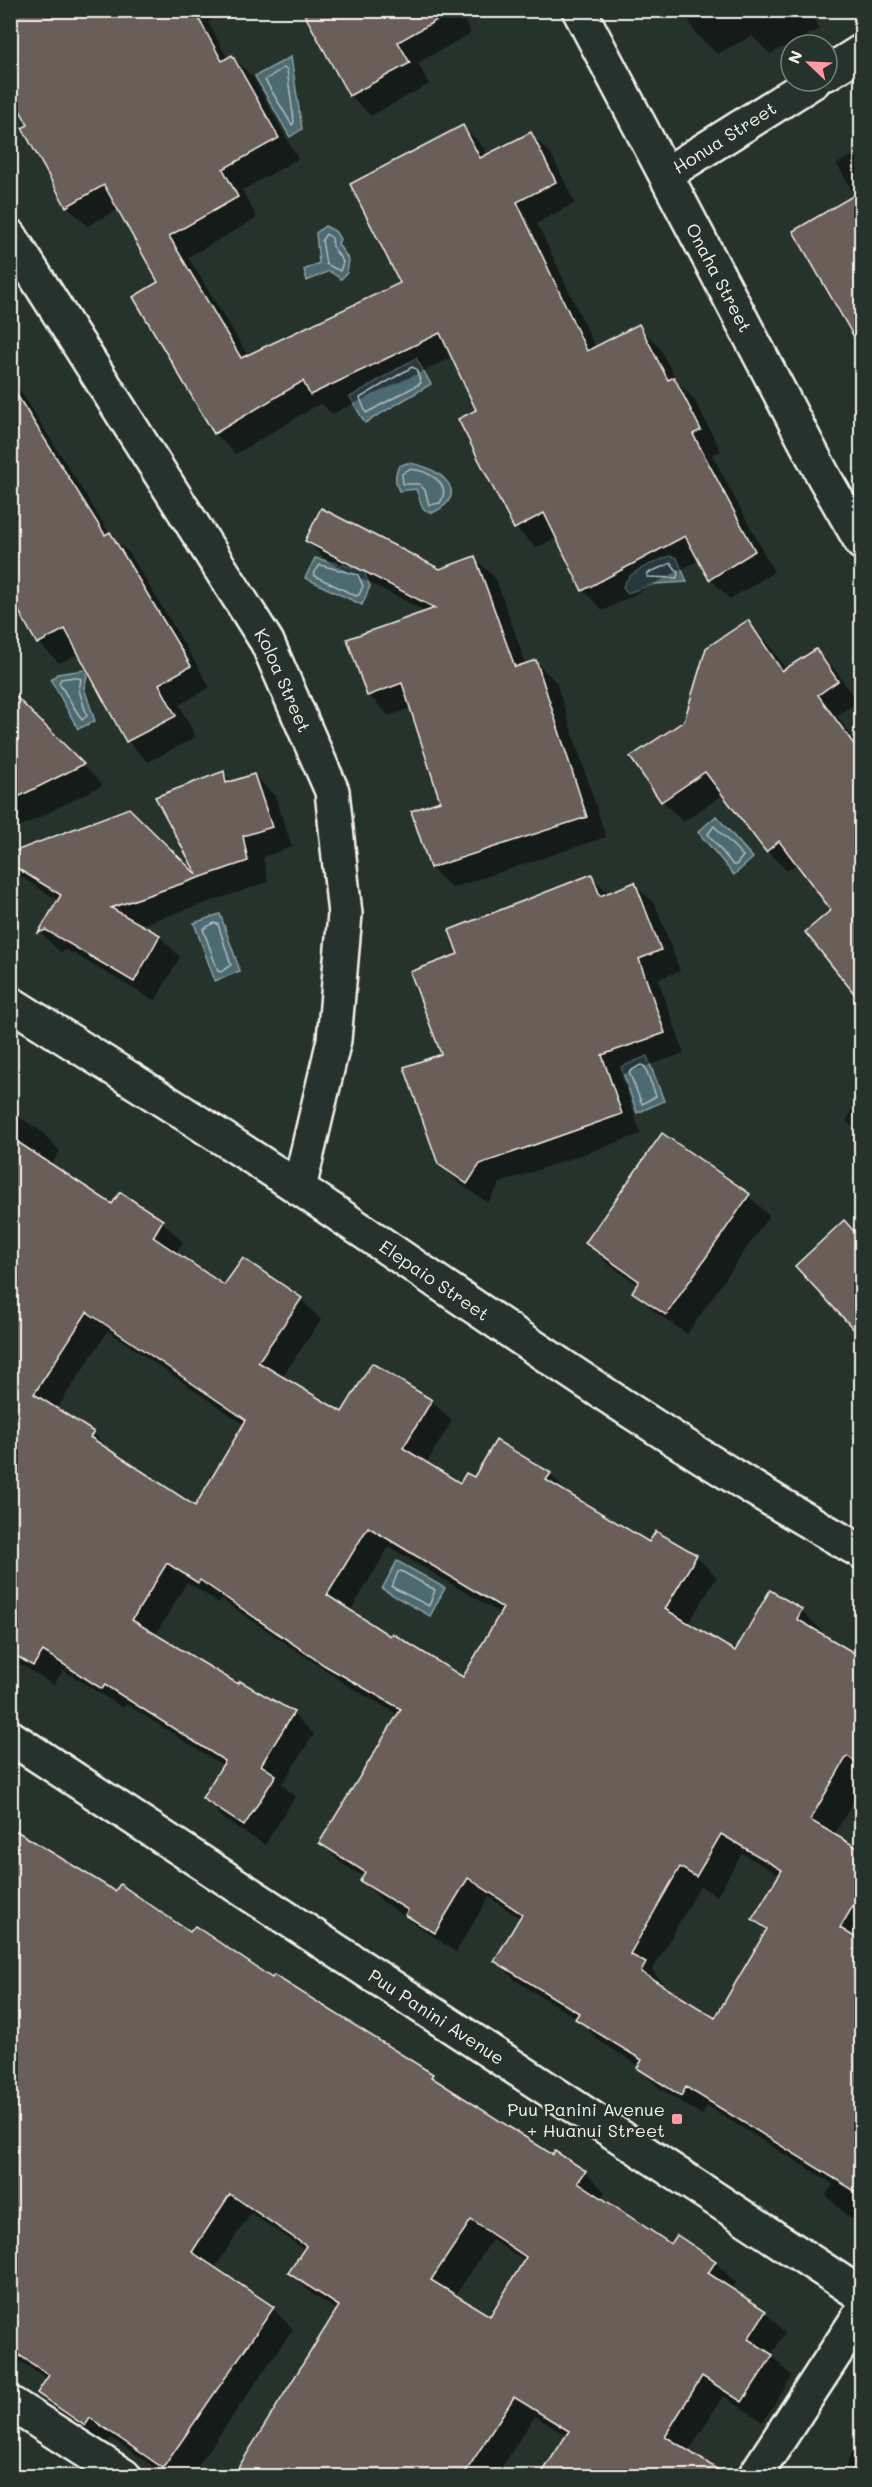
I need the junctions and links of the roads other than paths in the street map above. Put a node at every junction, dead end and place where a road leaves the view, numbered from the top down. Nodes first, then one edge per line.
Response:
1 (579, 10) edge
2 (861, 51) edge
3 (839, 65) edge
4 (795, 93) edge
5 (666, 174) junction
6 (10, 236) edge
7 (861, 543) edge
8 (10, 1003) edge
9 (299, 1188) junction
10 (861, 1552) edge
11 (10, 1737) edge
12 (861, 2295) edge
13 (861, 2312) edge
14 (10, 2403) edge
15 (124, 2476) edge
16 (755, 2476) edge

1 - 5 street, Onaha Street
2 - 3 street
4 - 5 street, Honua Street
5 - 7 street, Onaha Street
6 - 9 street, Koloa Street
8 - 9 street, Elepaio Street
9 - 10 street, Elepaio Street
11 - 12 street, Puu Panini Avenue
13 - 16 street
14 - 15 street

